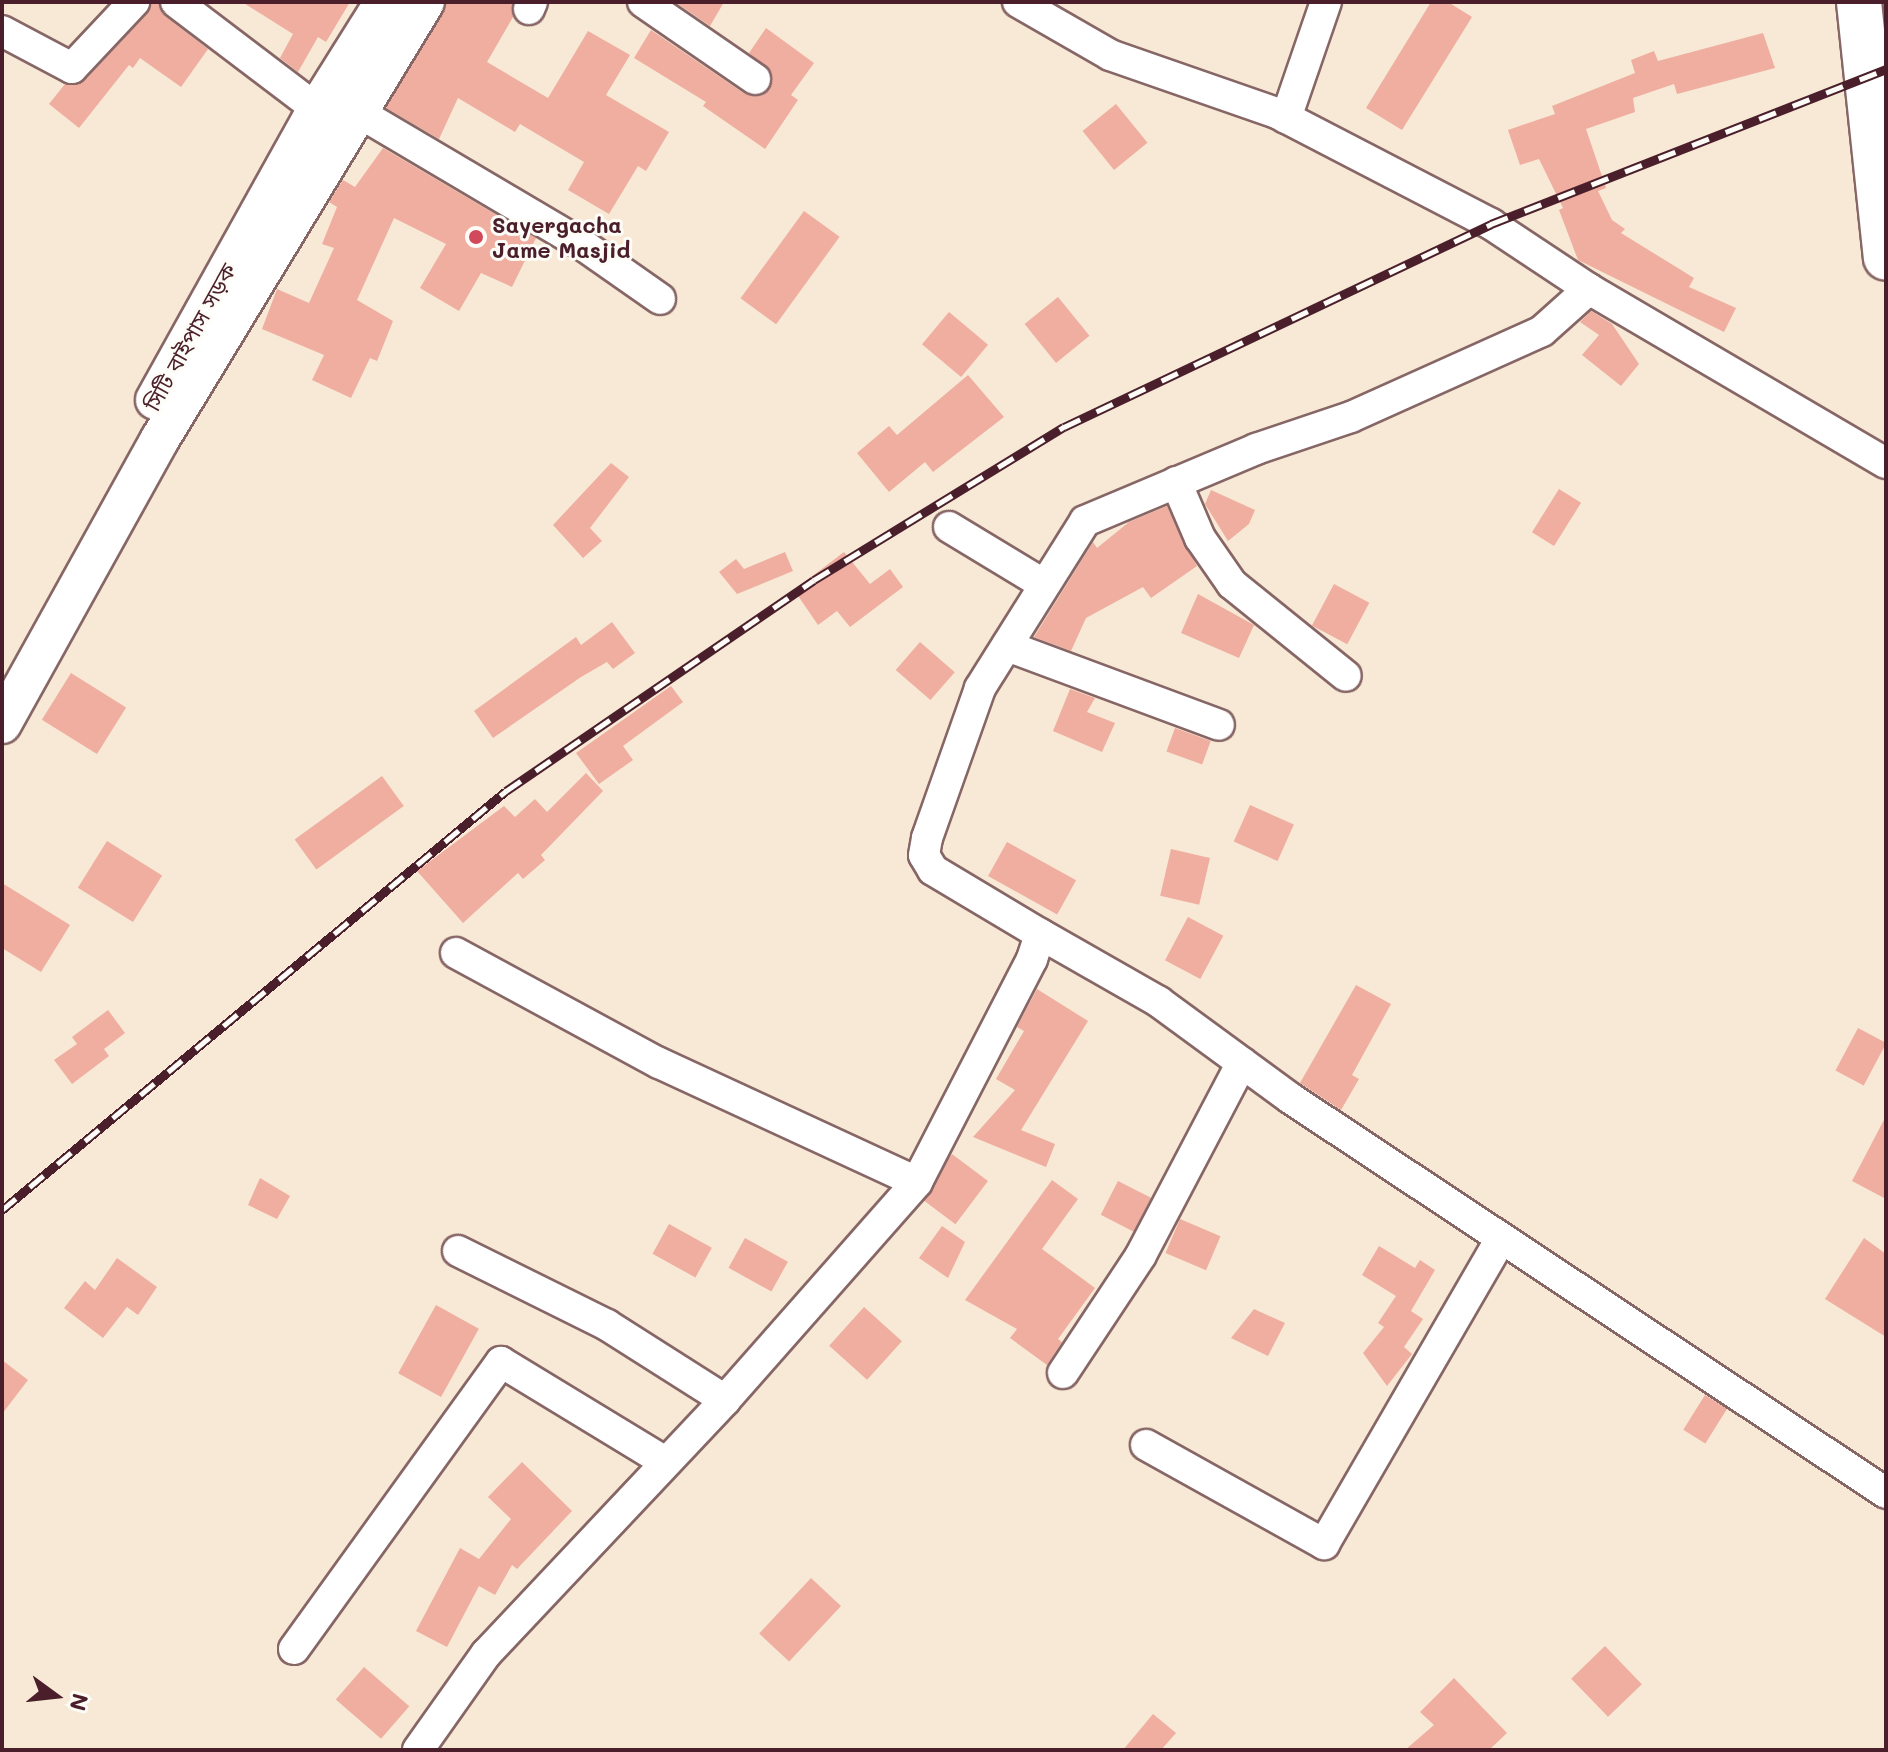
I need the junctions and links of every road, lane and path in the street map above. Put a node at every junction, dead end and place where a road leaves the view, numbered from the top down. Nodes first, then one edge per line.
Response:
1 (134, 2) edge
2 (176, 2) edge
3 (384, 2) edge
4 (425, 2) edge
5 (643, 2) edge
6 (1018, 2) edge
7 (1326, 2) edge
8 (1859, 2) edge
9 (2, 31) edge
10 (755, 79) dead end
11 (317, 109) junction
12 (358, 112) junction
13 (1286, 118) junction
14 (1886, 258) edge
15 (1589, 289) junction
16 (660, 299) dead end
17 (1886, 463) edge
18 (1176, 482) junction
19 (949, 527) dead end
20 (1043, 584) junction
21 (1007, 646) junction
22 (2, 675) edge
23 (1346, 676) dead end
24 (2, 724) edge
25 (1219, 725) dead end
26 (1040, 934) junction
27 (456, 953) dead end
28 (1242, 1063) junction
29 (917, 1182) junction
30 (1501, 1239) junction
31 (458, 1251) dead end
32 (1063, 1373) dead end
33 (725, 1400) junction
34 (1146, 1445) dead end
35 (664, 1461) junction
36 (1886, 1493) edge
37 (294, 1649) dead end
38 (418, 1750) edge

1 - 9 street
2 - 11 street
3 - 11 main road, সিটি বাইপাস সড়ক
4 - 12 main road
5 - 10 street
6 - 13 street
7 - 13 street
8 - 14 highway
11 - 22 main road, সিটি বাইপাস সড়ক
12 - 16 street
12 - 24 main road
13 - 15 street
15 - 17 street
15 - 18 street
18 - 20 street
18 - 23 street
19 - 20 street
20 - 21 street
21 - 25 street
21 - 26 street
26 - 28 street
26 - 29 street
27 - 29 street
28 - 30 street
28 - 32 street
29 - 33 street
30 - 34 street
30 - 36 street
31 - 33 street
33 - 35 street
35 - 37 street
35 - 38 street

